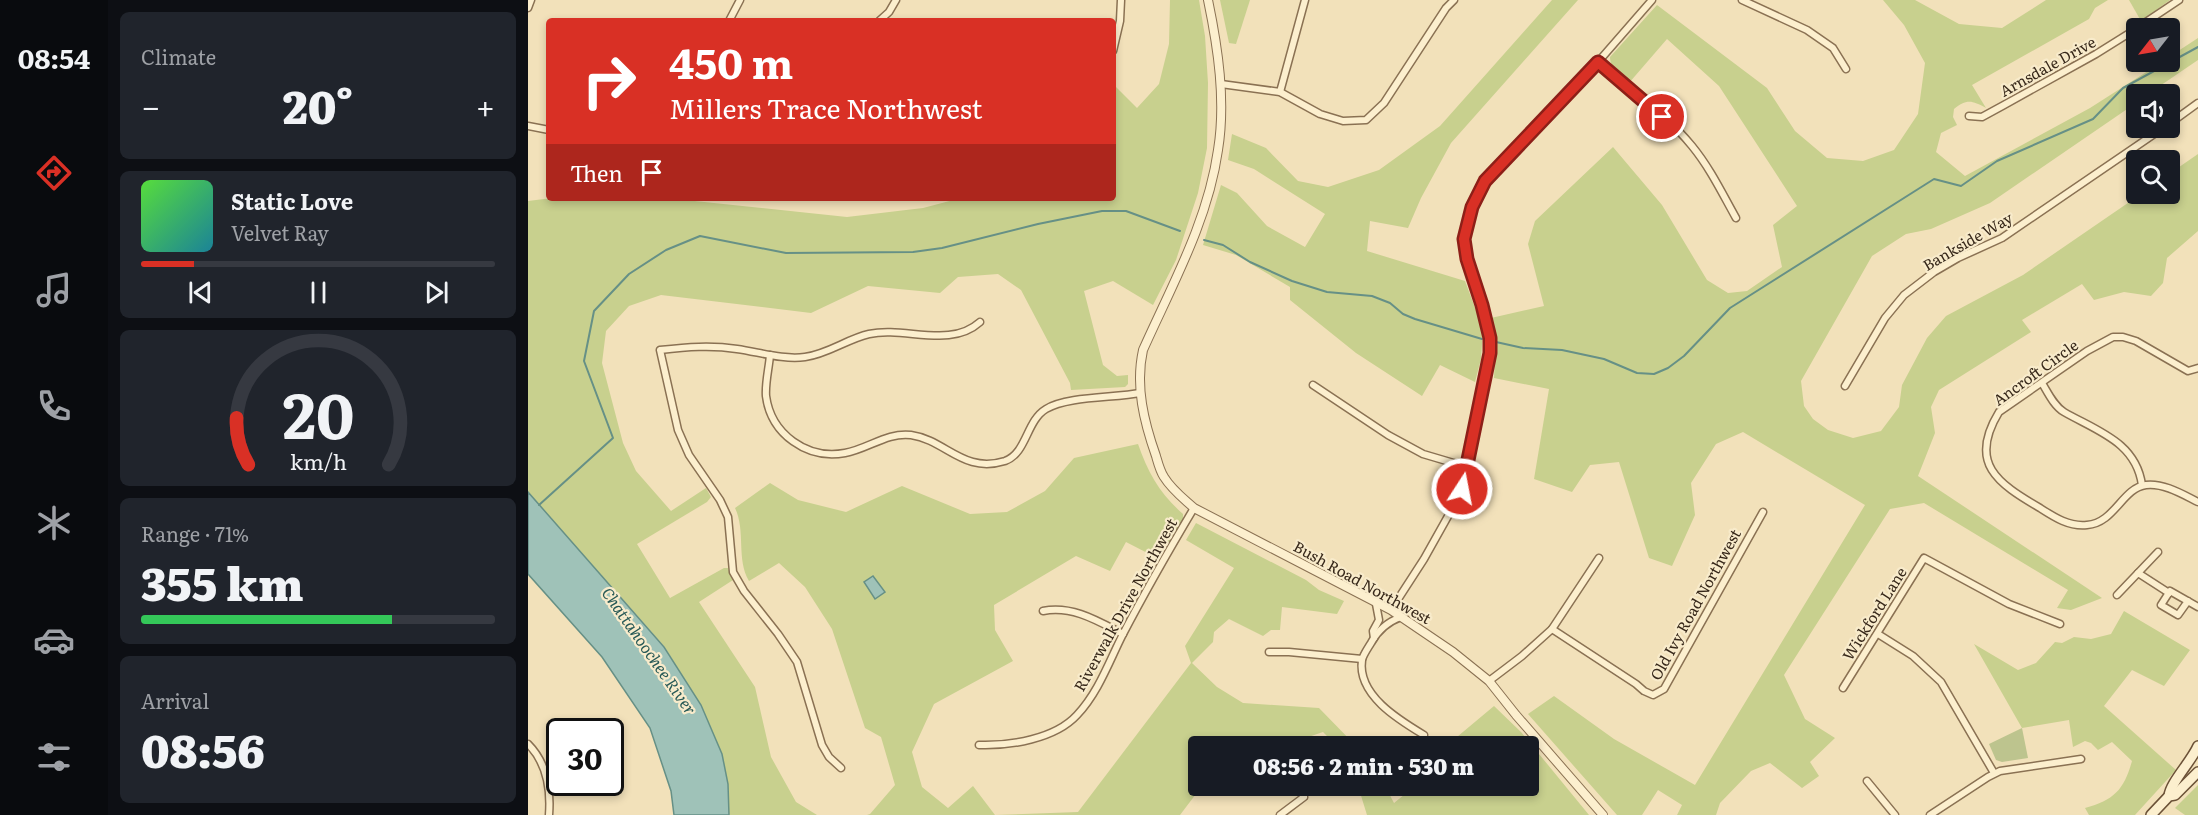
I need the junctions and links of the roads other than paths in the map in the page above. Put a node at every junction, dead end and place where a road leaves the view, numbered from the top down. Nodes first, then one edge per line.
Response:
1 (531, 0) edge
2 (740, 0) edge
3 (896, 0) edge
4 (1121, 0) edge
5 (1208, 0) edge
6 (1305, 0) edge
7 (1454, 0) edge
8 (1652, 0) edge
9 (1742, 0) edge
10 (2179, 0) edge
11 (528, 8) edge
12 (731, 18) edge
13 (882, 18) edge
14 (2152, 18) edge
15 (2126, 35) edge
16 (1116, 38) edge
17 (1598, 62) junction
18 (1846, 69) dead end
19 (1221, 84) junction
20 (1280, 92) junction
21 (2198, 104) edge
22 (1969, 116) dead end
23 (2180, 116) edge
24 (528, 126) edge
25 (546, 129) edge
26 (2148, 138) edge
27 (1736, 218) dead end
28 (980, 322) dead end
29 (770, 355) junction
30 (2198, 368) edge
31 (2042, 383) junction
32 (1313, 385) dead end
33 (1845, 386) dead end
34 (1140, 393) junction
35 (1467, 467) junction
36 (2142, 485) junction
37 (2198, 502) edge
38 (1194, 508) junction
39 (1763, 512) dead end
40 (2158, 552) dead end
41 (1599, 558) dead end
42 (2138, 573) junction
43 (2169, 593) junction
44 (2116, 595) dead end
45 (2188, 601) junction
46 (1376, 604) junction
47 (2198, 607) edge
48 (1391, 610) junction
49 (1043, 611) dead end
50 (1401, 617) junction
51 (2060, 624) dead end
52 (1552, 629) junction
53 (1123, 634) junction
54 (1878, 634) junction
55 (1374, 638) junction
56 (1269, 652) dead end
57 (1362, 659) junction
58 (1490, 681) junction
59 (1843, 688) dead end
60 (1424, 735) dead end
61 (528, 744) edge
62 (979, 745) dead end
63 (2198, 746) edge
64 (2081, 759) dead end
65 (841, 768) dead end
66 (2198, 772) edge
67 (1994, 773) junction
68 (1867, 781) dead end
69 (2169, 796) junction
70 (1304, 797) dead end
71 (549, 815) edge
72 (1280, 815) edge
73 (1604, 815) edge
74 (1895, 815) edge
75 (1930, 815) edge
76 (2151, 815) edge

1 - 11 street
2 - 12 street
3 - 13 street
4 - 16 street
5 - 19 street
6 - 20 street
7 - 20 street
8 - 17 street
9 - 18 street
10 - 14 street, Arnsdale Drive
15 - 22 street, Arnsdale Drive
17 - 27 street
17 - 35 street
19 - 20 street
19 - 34 street
21 - 23 street
24 - 25 street
26 - 33 street, Bankside Way
28 - 29 street
29 - 34 street
29 - 65 street
30 - 31 street, Ancroft Circle
31 - 36 street
31 - 36 street, Ancroft Circle
32 - 35 street
34 - 38 street, Bush Road Northwest
35 - 48 street
36 - 37 street
38 - 46 street, Bush Road Northwest
38 - 53 street, Riverwalk Drive Northwest
39 - 52 street, Old Ivy Road Northwest
40 - 42 street
41 - 52 street
42 - 43 street
42 - 44 street
43 - 45 street
43 - 45 street
45 - 47 street
46 - 48 street, Bush Road Northwest
46 - 55 street
48 - 50 street, Bush Road Northwest
49 - 53 street
50 - 55 street
50 - 58 street, Bush Road Northwest
51 - 54 street, Wickford Lane
52 - 58 street
53 - 62 street, Riverwalk Drive Northwest
54 - 59 street, Wickford Lane
54 - 67 street
55 - 57 street
56 - 57 street
57 - 60 street
58 - 73 street, Bush Road Northwest
61 - 71 street
63 - 69 main road
64 - 67 street
66 - 69 main road
67 - 75 street
68 - 74 street
69 - 76 main road
70 - 72 street

